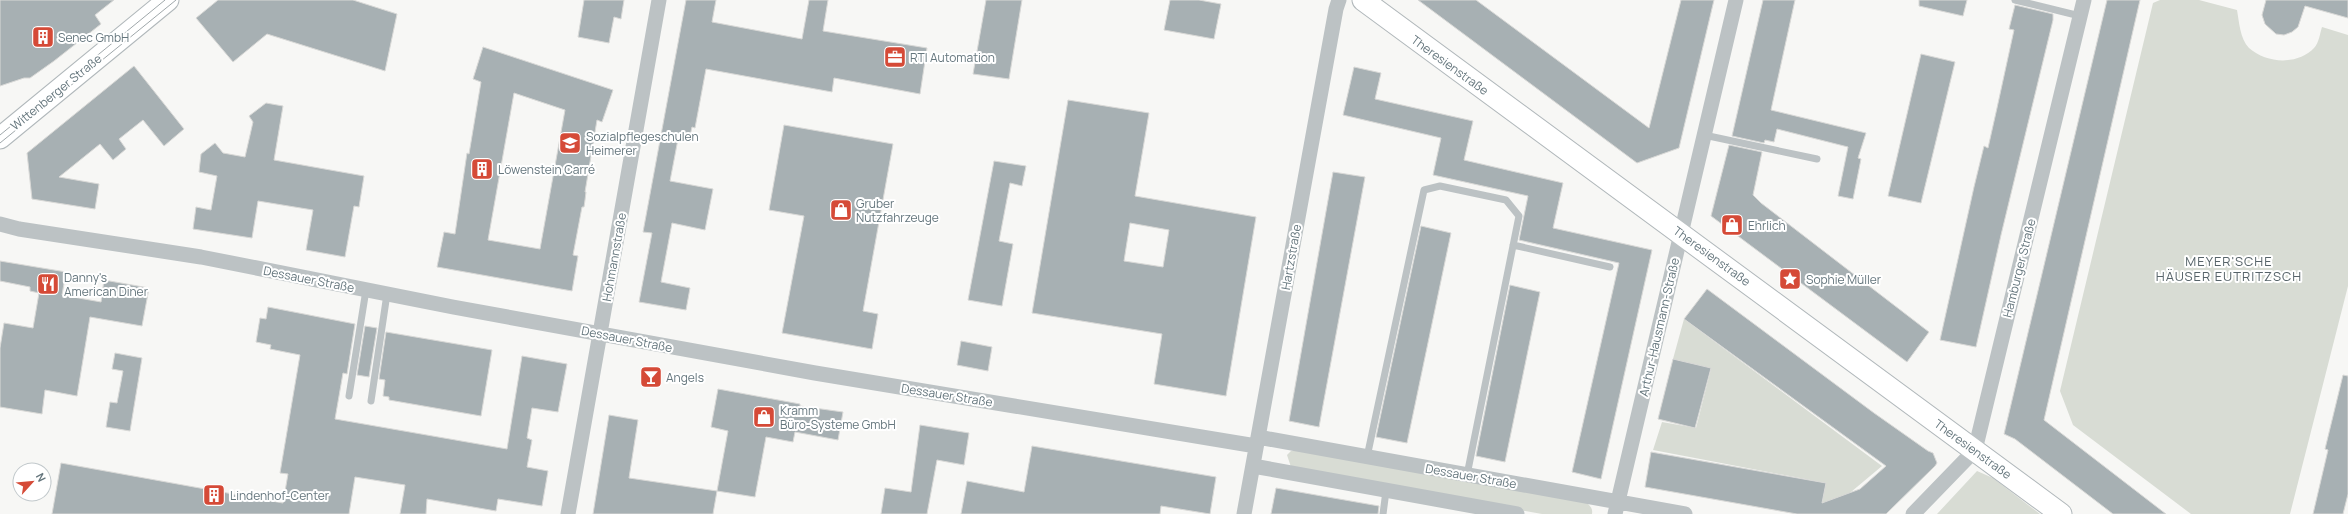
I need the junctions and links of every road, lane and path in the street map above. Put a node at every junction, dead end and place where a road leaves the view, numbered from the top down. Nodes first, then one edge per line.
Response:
1 (168, 0) edge
2 (659, 0) edge
3 (1339, 0) edge
4 (1363, 0) edge
5 (1736, 0) edge
6 (2015, 0) edge
7 (2084, 0) edge
8 (2080, 16) junction
9 (1704, 136) junction
10 (0, 138) edge
11 (1816, 159) dead end
12 (0, 224) edge
13 (1681, 233) junction
14 (1513, 244) junction
15 (1610, 267) dead end
16 (366, 290) junction
17 (387, 294) junction
18 (600, 333) junction
19 (349, 396) dead end
20 (371, 401) dead end
21 (1257, 442) junction
22 (1975, 450) junction
23 (1367, 457) junction
24 (1253, 466) junction
25 (1467, 475) junction
26 (1386, 491) junction
27 (1616, 508) edge
28 (568, 514) edge
29 (1244, 514) edge
30 (1383, 514) edge
31 (1517, 514) edge
32 (1685, 514) edge
33 (1913, 514) edge
34 (2061, 514) edge

1 - 10 main road, Wittenberger Straße
2 - 18 street, Hohmannstraße
3 - 21 street, Hartzstraße
4 - 13 main road, Theresienstraße
5 - 9 street, Arthur-Hausmann-Straße
6 - 8 lane
7 - 8 street, Hamburger Straße
8 - 22 street, Hamburger Straße
9 - 11 lane
9 - 13 street, Arthur-Hausmann-Straße
12 - 16 street, Dessauer Straße
13 - 22 main road, Theresienstraße
13 - 27 street, Arthur-Hausmann-Straße
14 - 15 lane
14 - 23 lane
14 - 25 lane
16 - 17 street, Dessauer Straße
16 - 19 lane
17 - 18 street, Dessauer Straße
17 - 20 lane
18 - 21 street, Dessauer Straße
18 - 28 street, Hohmannstraße
21 - 23 street, Dessauer Straße
21 - 24 street, Hartzstraße
22 - 33 street
22 - 34 main road, Theresienstraße
23 - 25 street, Dessauer Straße
24 - 26 street
24 - 29 street, Hartzstraße
25 - 27 street, Dessauer Straße
26 - 30 lane
26 - 31 street
27 - 32 street, Dessauer Straße

